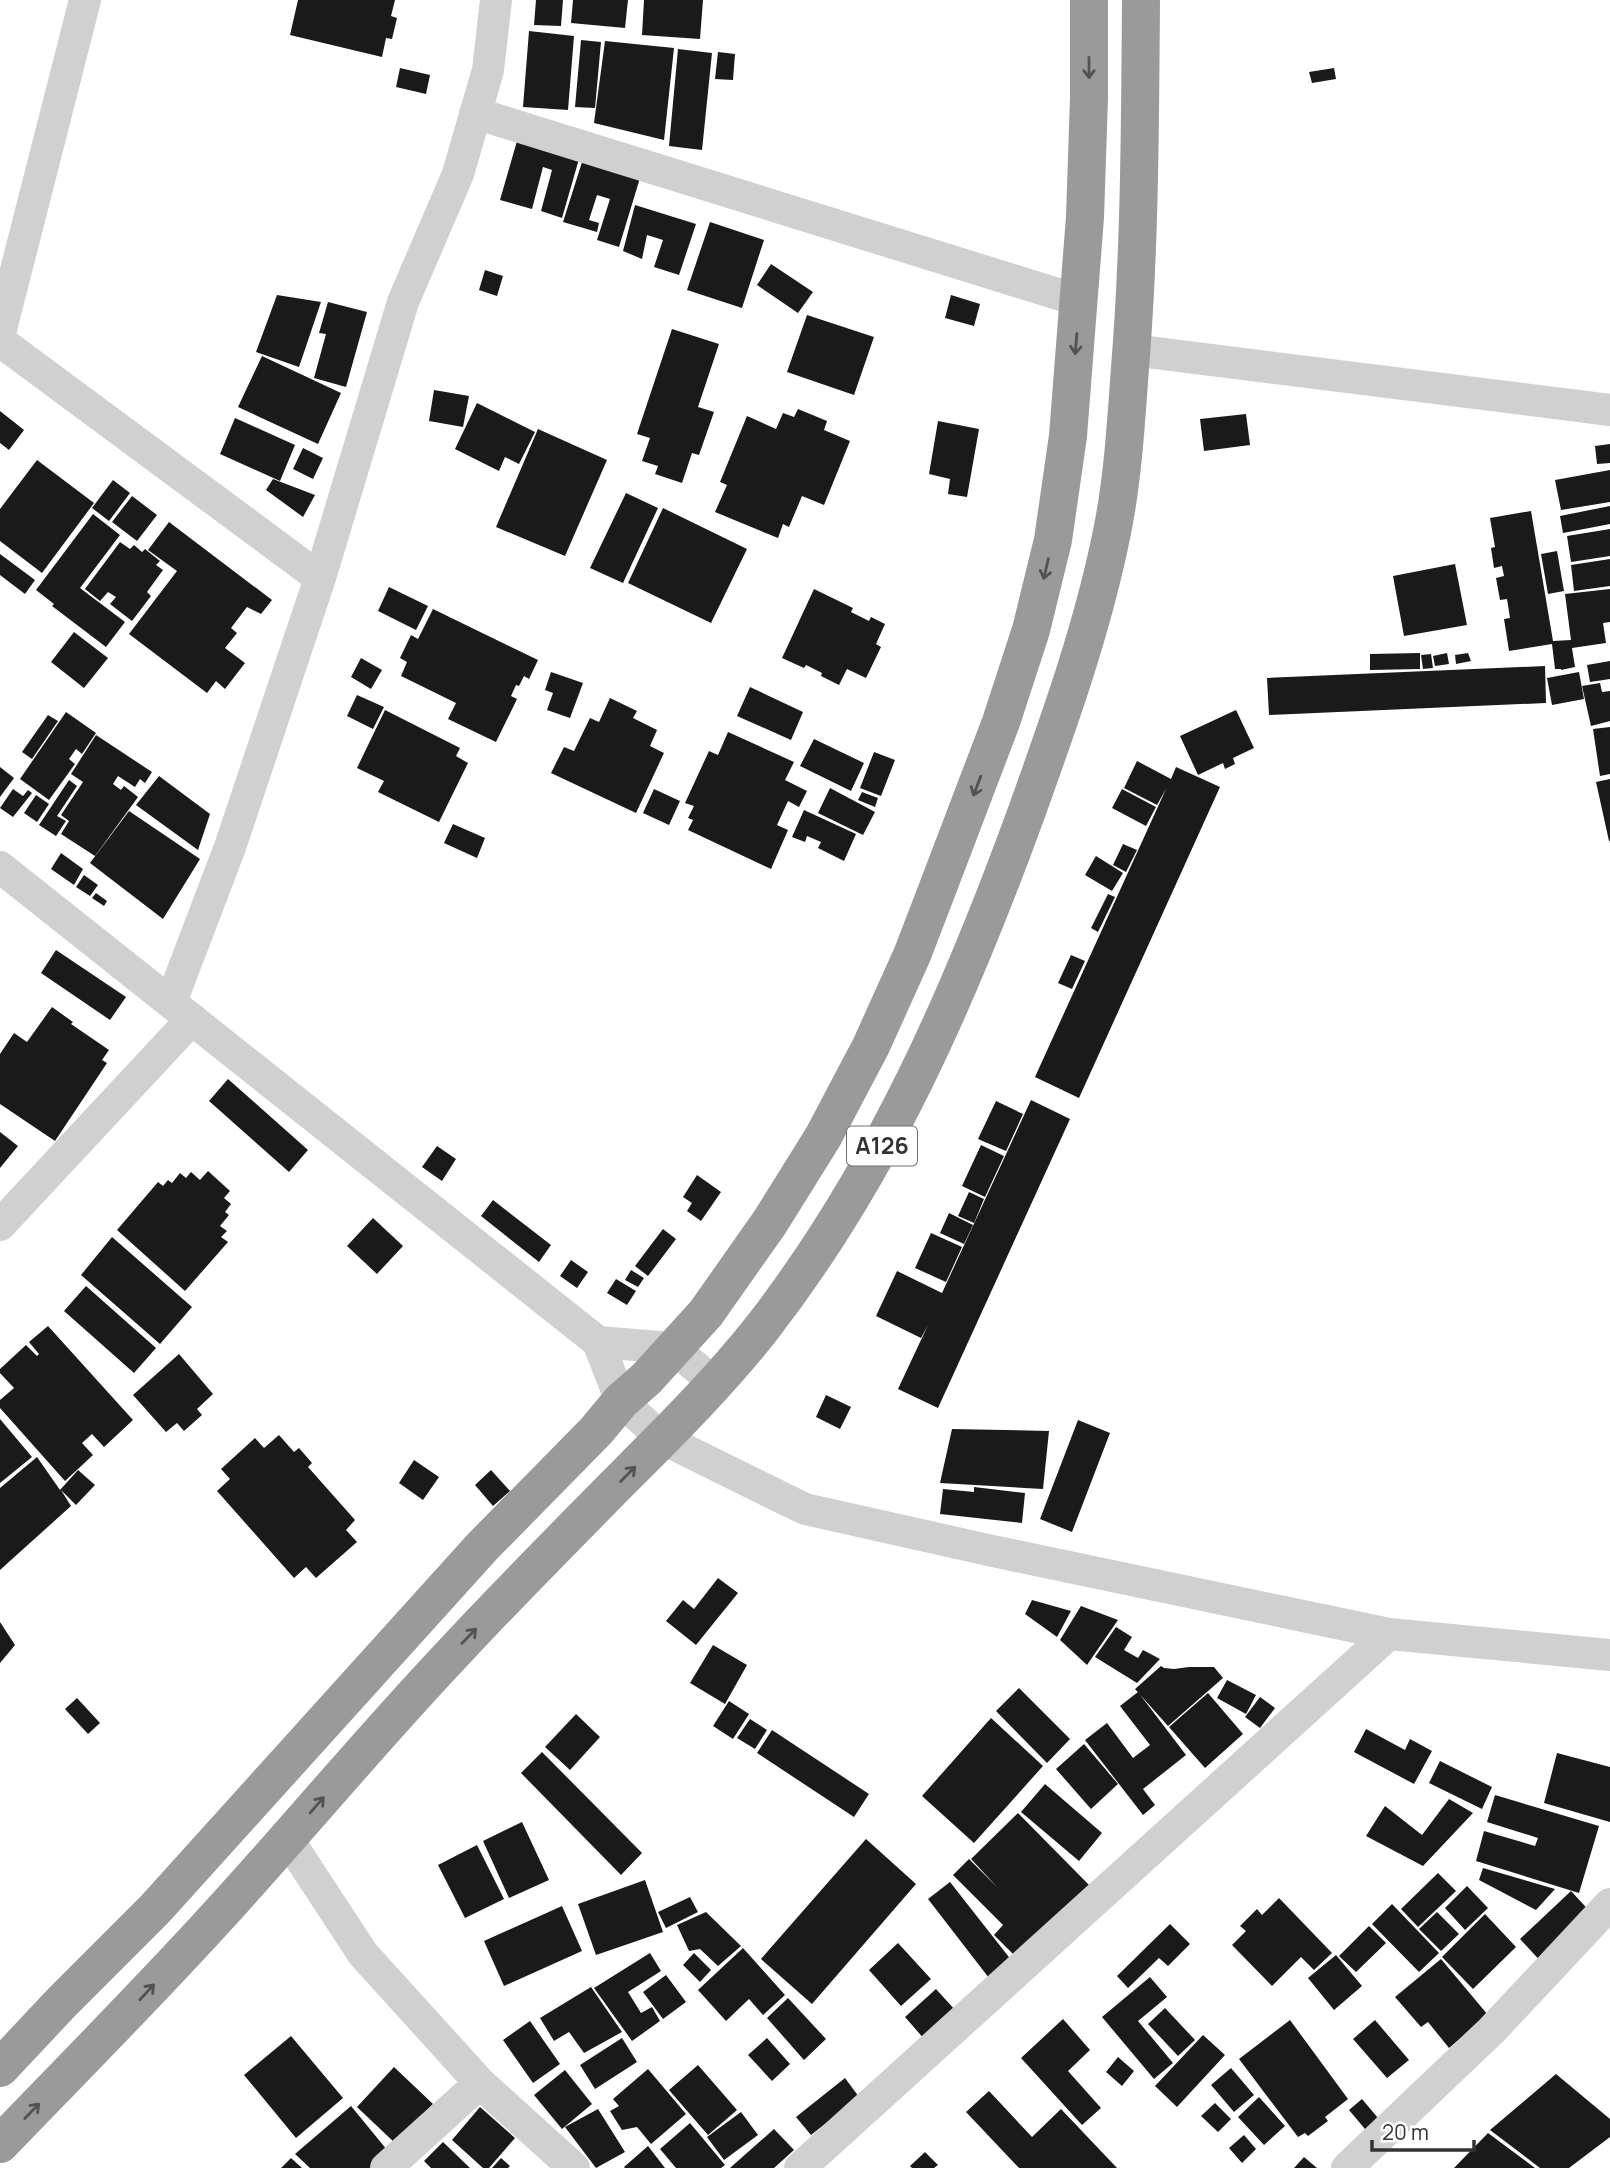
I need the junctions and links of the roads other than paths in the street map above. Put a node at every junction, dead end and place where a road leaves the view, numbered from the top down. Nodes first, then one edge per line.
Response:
1 (85, 0) edge
2 (496, 0) edge
3 (1089, 0) edge
4 (1141, 0) edge
5 (475, 113) junction
6 (1077, 300) junction
7 (0, 333) edge
8 (0, 341) edge
9 (1132, 349) junction
10 (1610, 410) edge
11 (320, 578) junction
12 (0, 867) edge
13 (181, 1010) junction
14 (0, 1226) edge
15 (598, 1342) junction
16 (673, 1348) junction
17 (715, 1383) junction
18 (621, 1401) junction
19 (663, 1438) junction
20 (1389, 1634) junction
21 (1610, 1655) edge
22 (287, 1838) junction
23 (1610, 1904) edge
24 (0, 2068) edge
25 (480, 2083) junction
26 (0, 2144) edge
27 (386, 2168) edge
28 (574, 2168) edge
29 (800, 2168) edge
30 (1347, 2168) edge

1 - 7 street
2 - 5 street
3 -> 6 highway, A126
4 - 9 highway, A126
5 - 6 street
5 - 11 street
6 -> 16 highway, A126
8 - 11 street
9 - 10 street
9 - 17 highway, A126
11 - 13 street
12 - 13 street
13 - 14 street
13 - 15 street
15 - 16 street
15 - 18 street
16 - 17 street
16 - 18 highway, A126
17 - 19 highway, A126
18 - 19 street
18 - 24 highway, A126
19 - 20 street
22 -> 19 highway, A126
20 - 21 street
20 - 29 street
22 - 25 street
26 -> 22 highway, A126
23 - 30 street
25 - 27 street
25 - 28 street

